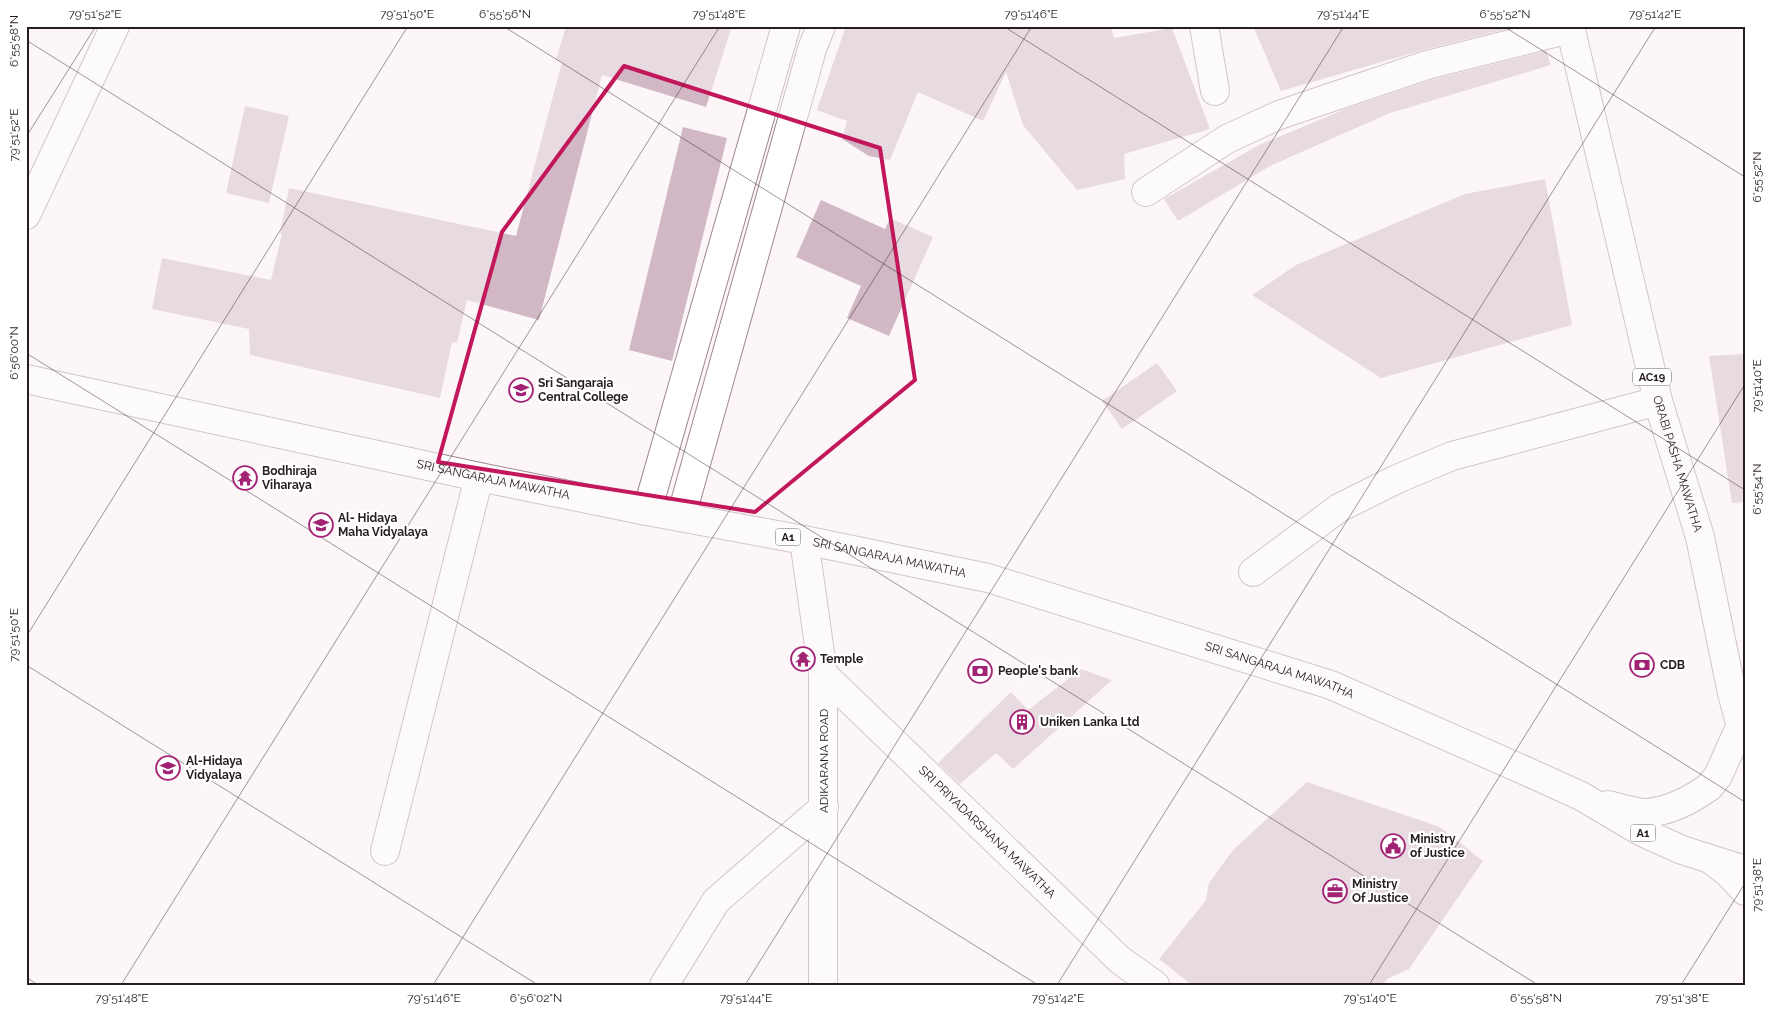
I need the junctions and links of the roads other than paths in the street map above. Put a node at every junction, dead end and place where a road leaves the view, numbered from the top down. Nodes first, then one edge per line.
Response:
1 (115, 26) edge
2 (786, 26) edge
3 (821, 26) edge
4 (1204, 26) edge
5 (1570, 28) edge
6 (1215, 91) dead end
7 (1146, 192) dead end
8 (26, 215) edge
9 (26, 379) edge
10 (1658, 401) junction
11 (479, 477) junction
12 (647, 511) junction
13 (681, 517) junction
14 (804, 540) junction
15 (1253, 572) dead end
16 (824, 674) junction
17 (1743, 735) edge
18 (1709, 788) joint
19 (1581, 796) junction
20 (824, 807) junction
21 (385, 851) dead end
22 (1710, 859) junction
23 (1745, 870) edge
24 (1745, 891) edge
25 (664, 985) edge
26 (823, 985) edge
27 (1155, 985) edge

1 - 8 main road
2 - 12 main road
3 - 13 main road
4 - 6 main road
5 - 7 main road
5 - 10 main road, ORABI PASHA MAWATHA / AC19
9 - 11 main road, SRI SANGARAJA MAWATHA / A1
10 - 15 main road
10 - 17 main road, ORABI PASHA MAWATHA / AC19
11 - 12 main road, SRI SANGARAJA MAWATHA / A1
11 - 21 main road
12 - 13 main road, SRI SANGARAJA MAWATHA / A1
13 - 14 main road, SRI SANGARAJA MAWATHA / A1
14 - 16 main road, ADIKARANA ROAD
14 - 19 main road, SRI SANGARAJA MAWATHA / A1
16 - 20 main road, ADIKARANA ROAD
16 - 27 main road, SRI PRIYADARSHANA MAWATHA
17 - 18 main road, ORABI PASHA MAWATHA / AC19
18 - 19 main road, SRI SANGARAJA MAWATHA / A1
19 - 22 main road, SRI SANGARAJA MAWATHA / A1
20 - 25 main road
20 - 26 main road, ADIKARANA ROAD
22 - 23 main road, SRI SANGARAJA MAWATHA / A1
22 - 24 main road

